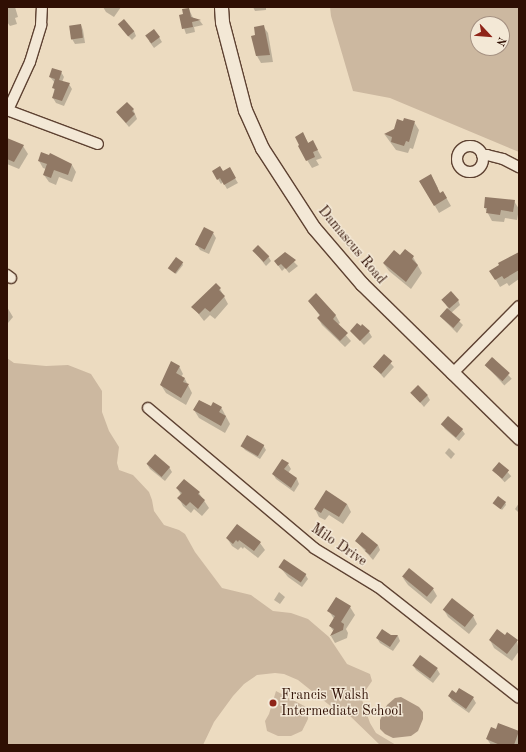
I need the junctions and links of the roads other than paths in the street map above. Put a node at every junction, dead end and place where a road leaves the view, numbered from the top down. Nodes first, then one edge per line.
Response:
1 (42, 7) edge
2 (221, 7) edge
3 (7, 110) edge
4 (98, 144) dead end
5 (482, 155) dead end
6 (519, 167) edge
7 (519, 306) edge
8 (452, 374) junction
9 (148, 408) dead end
10 (519, 438) edge
11 (519, 698) edge

1 - 3 street
2 - 8 street, Damascus Road
3 - 4 street
5 - 6 street
7 - 8 street
8 - 10 street, Damascus Road
9 - 11 street, Milo Drive

